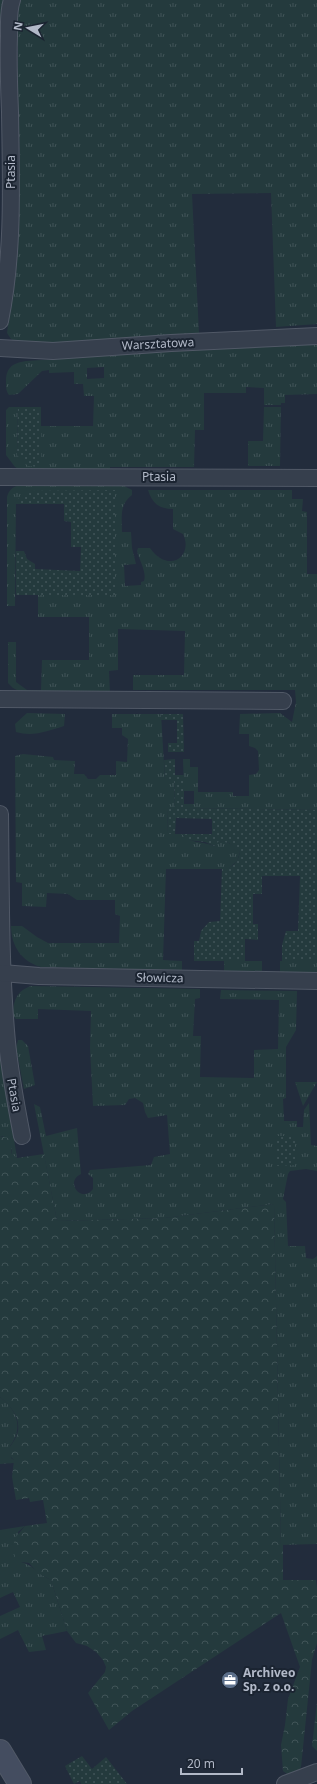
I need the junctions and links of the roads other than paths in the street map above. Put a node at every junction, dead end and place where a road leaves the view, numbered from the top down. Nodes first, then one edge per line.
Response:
1 (12, 0) edge
2 (0, 321) edge
3 (317, 336) edge
4 (0, 348) edge
5 (0, 477) edge
6 (317, 478) edge
7 (0, 699) edge
8 (283, 701) dead end
9 (0, 814) edge
10 (2, 972) junction
11 (317, 981) edge
12 (22, 1136) dead end
13 (0, 1751) edge
14 (317, 1772) edge
15 (20, 1784) edge
16 (285, 1784) edge

1 - 2 street, Ptasia
3 - 4 street, Warsztatowa
5 - 6 street, Ptasia
7 - 8 street
9 - 10 street, Ptasia
10 - 11 street, Słowicza
10 - 12 street, Ptasia
13 - 15 street
14 - 16 street

